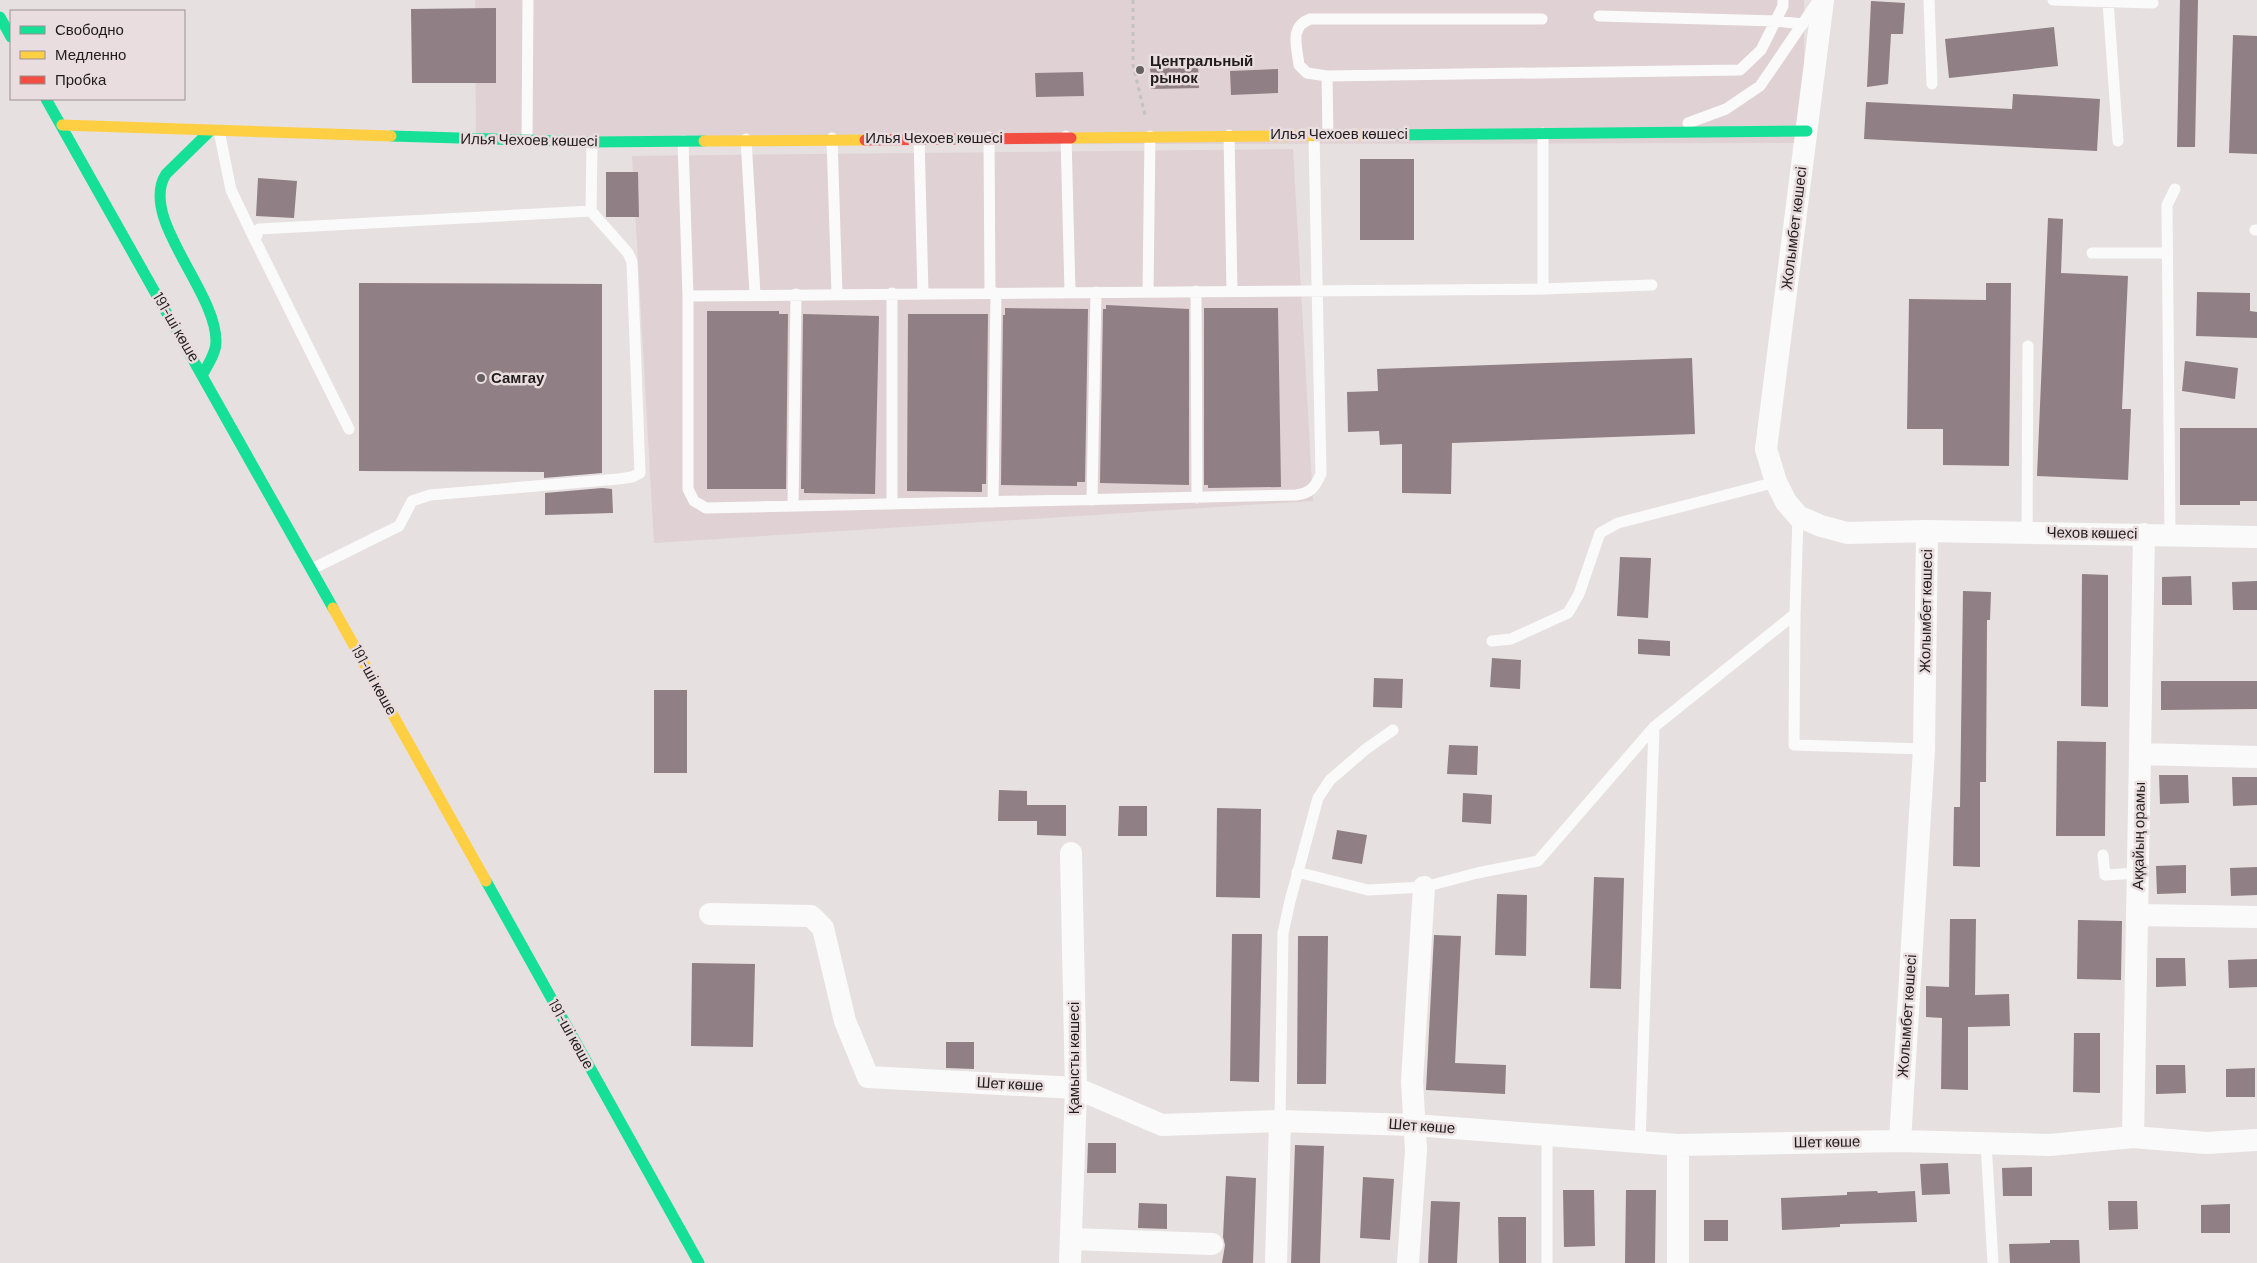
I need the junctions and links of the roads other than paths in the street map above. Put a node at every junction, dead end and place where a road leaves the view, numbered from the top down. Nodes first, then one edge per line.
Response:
1 (528, 0) edge
2 (1783, 0) edge
3 (1819, 0) edge
4 (1823, 0) edge
5 (1929, 0) edge
6 (2053, 0) edge
7 (2108, 2) junction
8 (2153, 3) dead end
9 (1599, 16) dead end
10 (0, 17) edge
11 (1542, 19) dead end
12 (1776, 21) junction
13 (1803, 24) junction
14 (10, 35) edge
15 (1327, 76) junction
16 (1932, 84) dead end
17 (47, 100) edge
18 (62, 125) junction
19 (215, 131) junction
20 (1807, 131) junction
21 (1666, 132) junction
22 (1543, 133) junction
23 (1328, 134) junction
24 (1229, 135) junction
25 (1314, 135) junction
26 (1066, 136) junction
27 (1150, 136) junction
28 (989, 137) junction
29 (832, 138) junction
30 (919, 138) junction
31 (746, 139) junction
32 (683, 140) junction
33 (527, 141) junction
34 (2118, 141) dead end
35 (592, 142) junction
36 (2175, 189) dead end
37 (591, 211) junction
38 (255, 240) junction
39 (2092, 253) dead end
40 (2167, 253) junction
41 (1652, 285) dead end
42 (1317, 289) junction
43 (1542, 289) junction
44 (1196, 291) junction
45 (1232, 291) junction
46 (1070, 292) junction
47 (1096, 292) junction
48 (1148, 292) junction
49 (892, 293) junction
50 (923, 293) junction
51 (993, 293) junction
52 (755, 294) junction
53 (796, 294) junction
54 (837, 294) junction
55 (688, 296) junction
56 (2028, 346) dead end
57 (203, 374) junction
58 (349, 429) dead end
59 (1776, 482) junction
60 (1197, 498) junction
61 (1092, 500) junction
62 (993, 502) junction
63 (892, 504) junction
64 (793, 506) junction
65 (1798, 516) junction
66 (1927, 531) junction
67 (2027, 532) junction
68 (2144, 534) junction
69 (2170, 534) junction
70 (2257, 537) edge
71 (312, 569) junction
72 (1795, 614) junction
73 (1492, 641) dead end
74 (1654, 727) junction
75 (1393, 730) dead end
76 (1924, 749) junction
77 (2140, 754) junction
78 (2257, 757) edge
79 (1071, 853) dead end
80 (2104, 855) dead end
81 (1297, 872) junction
82 (2138, 873) junction
83 (1424, 887) junction
84 (710, 914) dead end
85 (2137, 916) junction
86 (2257, 918) edge
87 (1076, 1088) junction
88 (1280, 1121) junction
89 (1414, 1125) junction
90 (1547, 1136) junction
91 (2133, 1138) junction
92 (1900, 1140) junction
93 (2257, 1140) edge
94 (1986, 1142) junction
95 (1640, 1143) junction
96 (1678, 1145) junction
97 (1071, 1239) junction
98 (1212, 1244) dead end
99 (699, 1263) edge
100 (1070, 1263) edge
101 (1276, 1263) edge
102 (1408, 1263) edge
103 (1547, 1263) edge
104 (1678, 1263) edge
105 (1993, 1263) edge

1 - 33 lane
2 - 12 lane
3 - 13 lane
4 - 20 street, Жолымбет көшесі
5 - 16 lane
6 - 7 lane
7 - 8 lane
7 - 34 lane
9 - 12 lane
10 - 14 street
11 - 15 lane
12 - 13 lane
12 - 15 lane
13 - 21 lane
15 - 23 lane
17 - 18 street, 191-ші көше
18 - 19 street, Илья Чехоев көшесі
18 - 57 street, 191-ші көше
19 - 33 street, Илья Чехоев көшесі
19 - 38 lane
19 - 57 street
20 - 21 street, Илья Чехоев көшесі
20 - 59 street, Жолымбет көшесі
21 - 22 street, Илья Чехоев көшесі
22 - 23 street, Илья Чехоев көшесі
22 - 43 lane
23 - 25 street, Илья Чехоев көшесі
24 - 25 street, Илья Чехоев көшесі
24 - 27 street, Илья Чехоев көшесі
24 - 45 lane
25 - 42 lane
26 - 27 street, Илья Чехоев көшесі
26 - 28 street, Илья Чехоев көшесі
26 - 46 lane
27 - 48 lane
28 - 30 street, Илья Чехоев көшесі
28 - 51 lane
29 - 30 street, Илья Чехоев көшесі
29 - 31 street, Илья Чехоев көшесі
29 - 54 lane
30 - 50 lane
31 - 32 street, Илья Чехоев көшесі
31 - 52 lane
32 - 35 street, Илья Чехоев көшесі
32 - 55 lane
33 - 35 street, Илья Чехоев көшесі
35 - 37 lane
36 - 40 lane
37 - 38 lane
37 - 71 lane
38 - 58 lane
39 - 40 lane
40 - 69 lane
41 - 43 lane
42 - 43 lane
42 - 45 lane
42 - 60 lane
44 - 45 lane
44 - 48 lane
44 - 60 lane
46 - 47 lane
46 - 51 lane
47 - 48 lane
47 - 61 lane
49 - 50 lane
49 - 54 lane
49 - 63 lane
50 - 51 lane
51 - 62 lane
52 - 53 lane
52 - 55 lane
53 - 54 lane
53 - 64 lane
55 - 64 lane
56 - 67 lane
57 - 71 street, 191-ші көше
59 - 65 street, Жолымбет көшесі
59 - 73 lane
60 - 61 lane
61 - 62 lane
62 - 63 lane
63 - 64 lane
65 - 66 street, Жолымбет көшесі
65 - 72 lane
66 - 67 street, Чехов көшесі
66 - 76 street, Жолымбет көшесі
67 - 68 street, Чехов көшесі
68 - 69 street, Чехов көшесі
68 - 77 street, Аққайың орамы
69 - 70 street, Чехов көшесі
71 - 99 street, 191-ші көше
72 - 74 lane
72 - 76 lane
74 - 83 lane
74 - 95 lane
75 - 81 lane
76 - 92 street, Жолымбет көшесі
77 - 78 street
77 - 82 street, Аққайың орамы
79 - 87 street, Қамысты көшесі
80 - 82 lane
81 - 83 lane
81 - 88 lane
82 - 85 street, Аққайың орамы
83 - 89 street
84 - 87 street, Шет көше
85 - 86 street
85 - 91 street, Аққайың орамы
87 - 88 street, Шет көше
87 - 97 street, Қамысты көшесі
88 - 89 street, Шет көше
88 - 101 street
89 - 90 street, Шет көше
89 - 102 street
90 - 95 street, Шет көше
90 - 103 lane
91 - 93 street, Шет көше
91 - 94 street, Шет көше
92 - 94 street, Шет көше
92 - 96 street, Шет көше
94 - 105 lane
95 - 96 street, Шет көше
96 - 104 street
97 - 98 street
97 - 100 street, Қамысты көшесі

